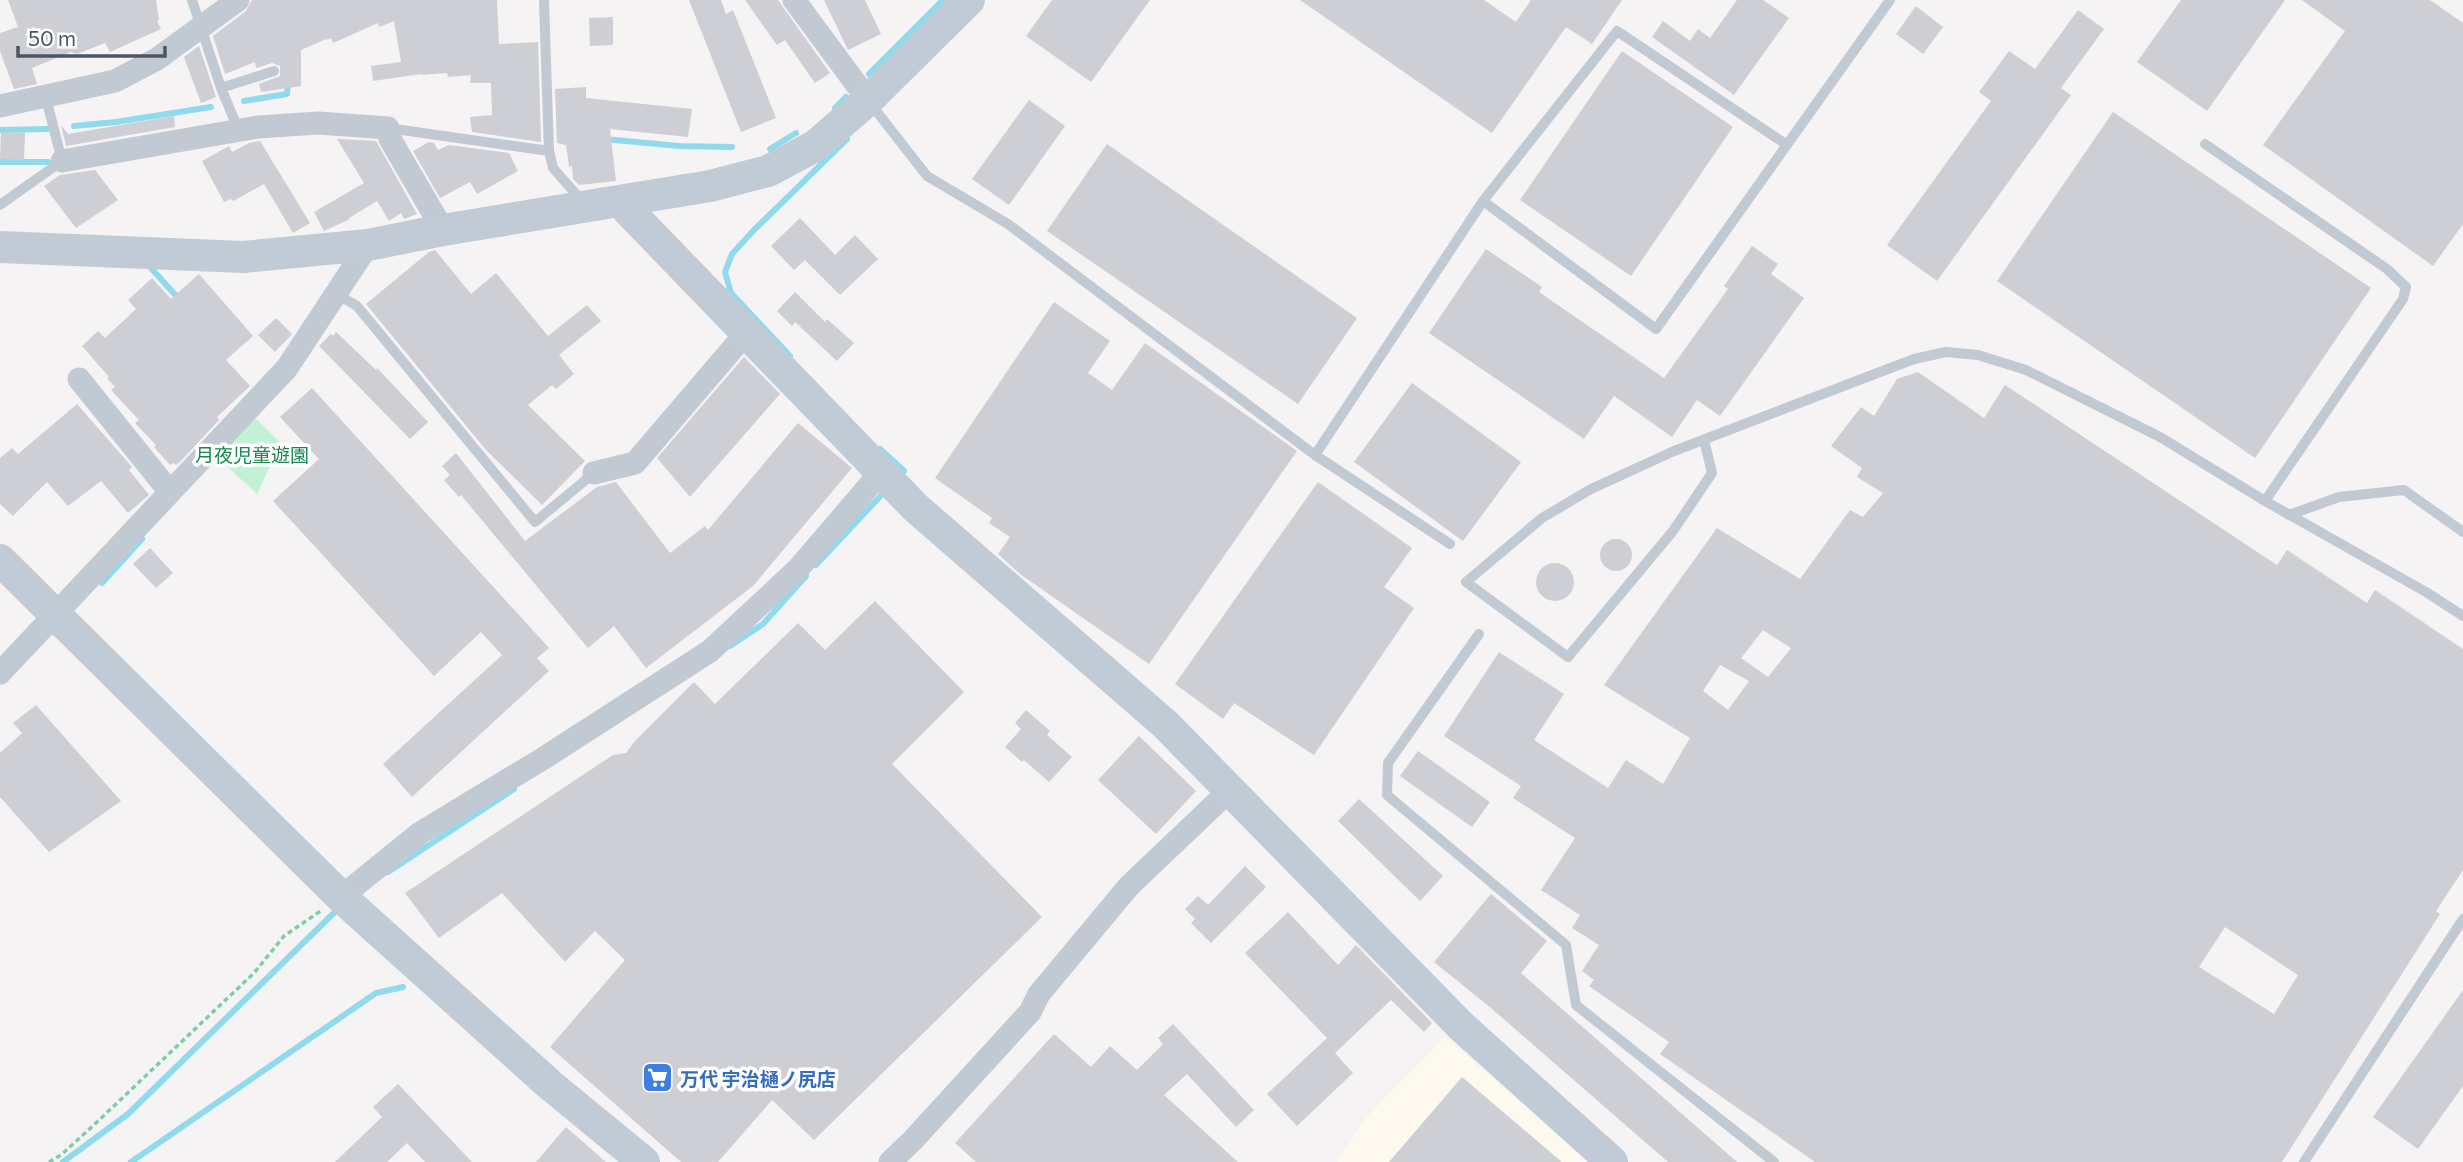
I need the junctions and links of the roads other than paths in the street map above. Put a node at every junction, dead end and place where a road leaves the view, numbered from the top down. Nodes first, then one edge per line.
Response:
1 (192, 0) edge
2 (238, 0) edge
3 (544, 0) edge
4 (794, 0) edge
5 (969, 0) edge
6 (1890, 0) edge
7 (201, 27) junction
8 (274, 71) dead end
9 (221, 88) junction
10 (46, 98) junction
11 (868, 100) junction
12 (0, 107) edge
13 (388, 128) junction
14 (239, 131) junction
15 (2205, 144) dead end
16 (1787, 145) junction
17 (548, 151) junction
18 (62, 161) junction
19 (1483, 201) junction
20 (620, 202) junction
21 (0, 205) edge
22 (586, 206) junction
23 (443, 230) junction
24 (368, 245) junction
25 (0, 247) edge
26 (337, 294) junction
27 (746, 333) junction
28 (79, 379) dead end
29 (1704, 440) junction
30 (1315, 455) junction
31 (881, 472) junction
32 (594, 474) joint
33 (170, 492) junction
34 (2265, 501) junction
35 (2290, 515) junction
36 (2463, 532) edge
37 (1450, 544) dead end
38 (0, 560) edge
39 (56, 615) junction
40 (2463, 616) edge
41 (1479, 634) dead end
42 (0, 673) edge
43 (1230, 790) junction
44 (341, 897) junction
45 (2463, 919) edge
46 (644, 1162) edge
47 (890, 1162) edge
48 (1612, 1162) edge
49 (1774, 1162) edge
50 (2304, 1162) edge

1 - 7 lane
2 - 7 street
3 - 17 lane
4 - 11 street
5 - 11 street
6 - 16 lane
7 - 9 lane
7 - 10 street
8 - 9 lane
9 - 14 lane
10 - 12 street
10 - 18 lane
11 - 20 street
11 - 30 lane
13 - 14 street
13 - 17 lane
13 - 23 street
14 - 18 street
15 - 34 lane
16 - 19 lane
16 - 19 lane
17 - 22 lane
18 - 21 lane
19 - 30 lane
20 - 22 street
20 - 27 street
22 - 23 street
23 - 24 street
24 - 25 street
24 - 26 street
26 - 32 lane
26 - 33 street
27 - 31 street
27 - 32 street
28 - 33 street
29 - 29 lane
29 - 34 lane
30 - 37 lane
31 - 43 street
31 - 44 street
33 - 39 street
34 - 35 lane
35 - 36 lane
35 - 40 lane
38 - 39 street
39 - 42 street
39 - 44 street
41 - 49 lane
43 - 47 street
43 - 48 street
44 - 46 street
45 - 50 lane

